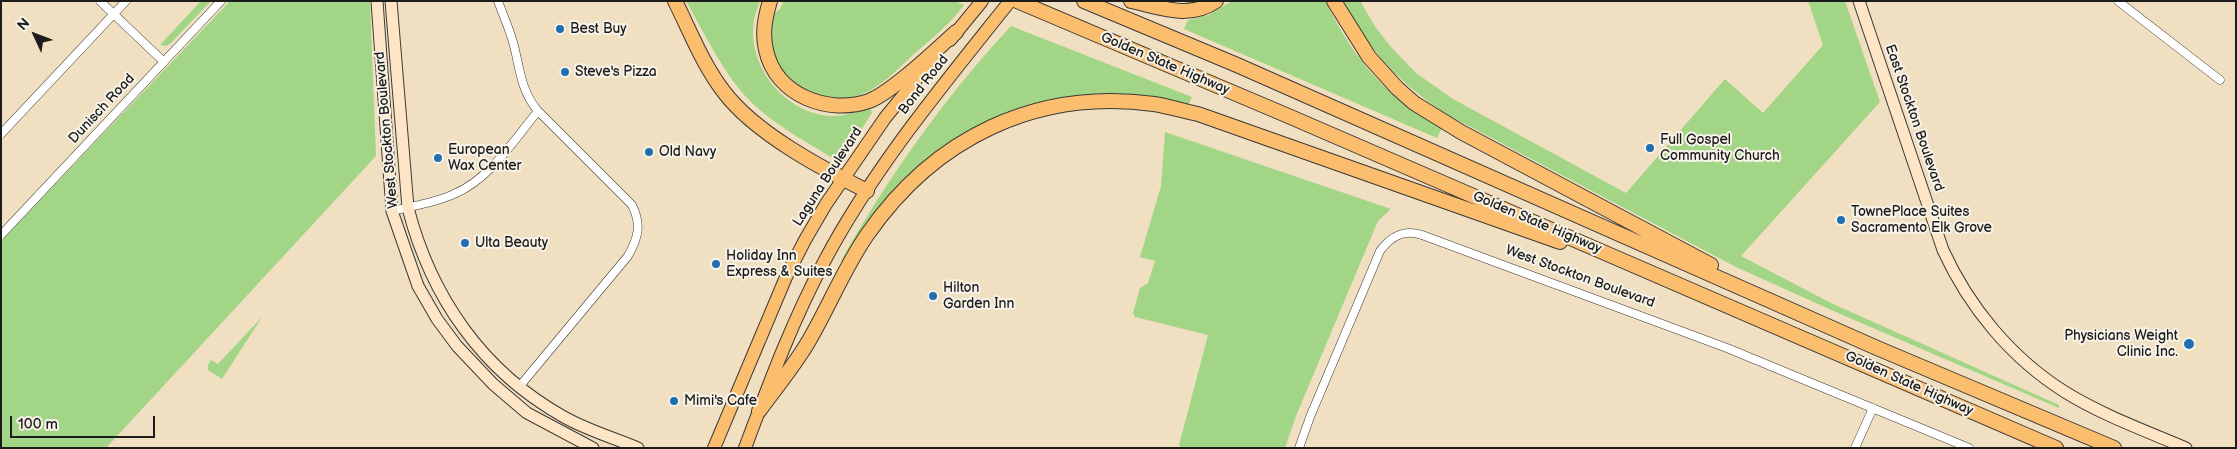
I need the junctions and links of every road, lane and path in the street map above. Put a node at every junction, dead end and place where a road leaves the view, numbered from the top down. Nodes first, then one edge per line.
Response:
1 (100, 1) edge
2 (126, 1) edge
3 (221, 1) edge
4 (378, 1) edge
5 (391, 1) edge
6 (498, 1) edge
7 (675, 1) edge
8 (770, 1) edge
9 (982, 1) edge
10 (1010, 1) edge
11 (1017, 1) edge
12 (1084, 1) edge
13 (1131, 1) edge
14 (1216, 1) edge
15 (1334, 1) edge
16 (1859, 1) edge
17 (2118, 1) edge
18 (114, 14) junction
19 (956, 32) junction
20 (164, 62) junction
21 (2220, 80) dead end
22 (538, 111) junction
23 (1, 134) edge
24 (843, 179) junction
25 (867, 191) junction
26 (408, 208) junction
27 (392, 212) junction
28 (1, 235) edge
29 (1674, 282) junction
30 (1741, 288) junction
31 (519, 387) junction
32 (1873, 408) junction
33 (759, 411) junction
34 (593, 448) edge
35 (638, 448) edge
36 (714, 448) edge
37 (745, 448) edge
38 (1299, 448) edge
39 (1855, 448) edge
40 (1969, 448) edge
41 (2056, 448) edge
42 (2114, 448) edge
43 (2186, 448) edge

1 - 18 street
2 - 18 street
3 - 20 street, Dunisch Road
4 - 27 street, West Stockton Boulevard
5 - 26 street, West Stockton Boulevard
6 - 22 street
7 - 24 highway
8 - 19 highway
9 - 19 main road, Laguna Boulevard
10 - 25 main road, Bond Road
11 - 29 highway, Golden State Highway
12 - 30 highway, Golden State Highway
13 - 14 highway
15 - 30 highway
16 - 43 street, East Stockton Boulevard
17 - 21 street
18 - 20 street
18 - 23 street
19 - 24 main road, Laguna Boulevard
20 - 28 street, Dunisch Road
22 - 26 street
22 - 31 street
24 - 25 highway
24 - 36 main road, Laguna Boulevard
25 - 33 main road
26 - 27 street
26 - 31 street, West Stockton Boulevard
27 - 34 street, West Stockton Boulevard
29 - 33 highway
29 - 41 highway, Golden State Highway
30 - 42 highway, Golden State Highway
31 - 35 street, West Stockton Boulevard
32 - 38 street, West Stockton Boulevard
32 - 39 street
32 - 40 street, West Stockton Boulevard
33 - 37 main road

